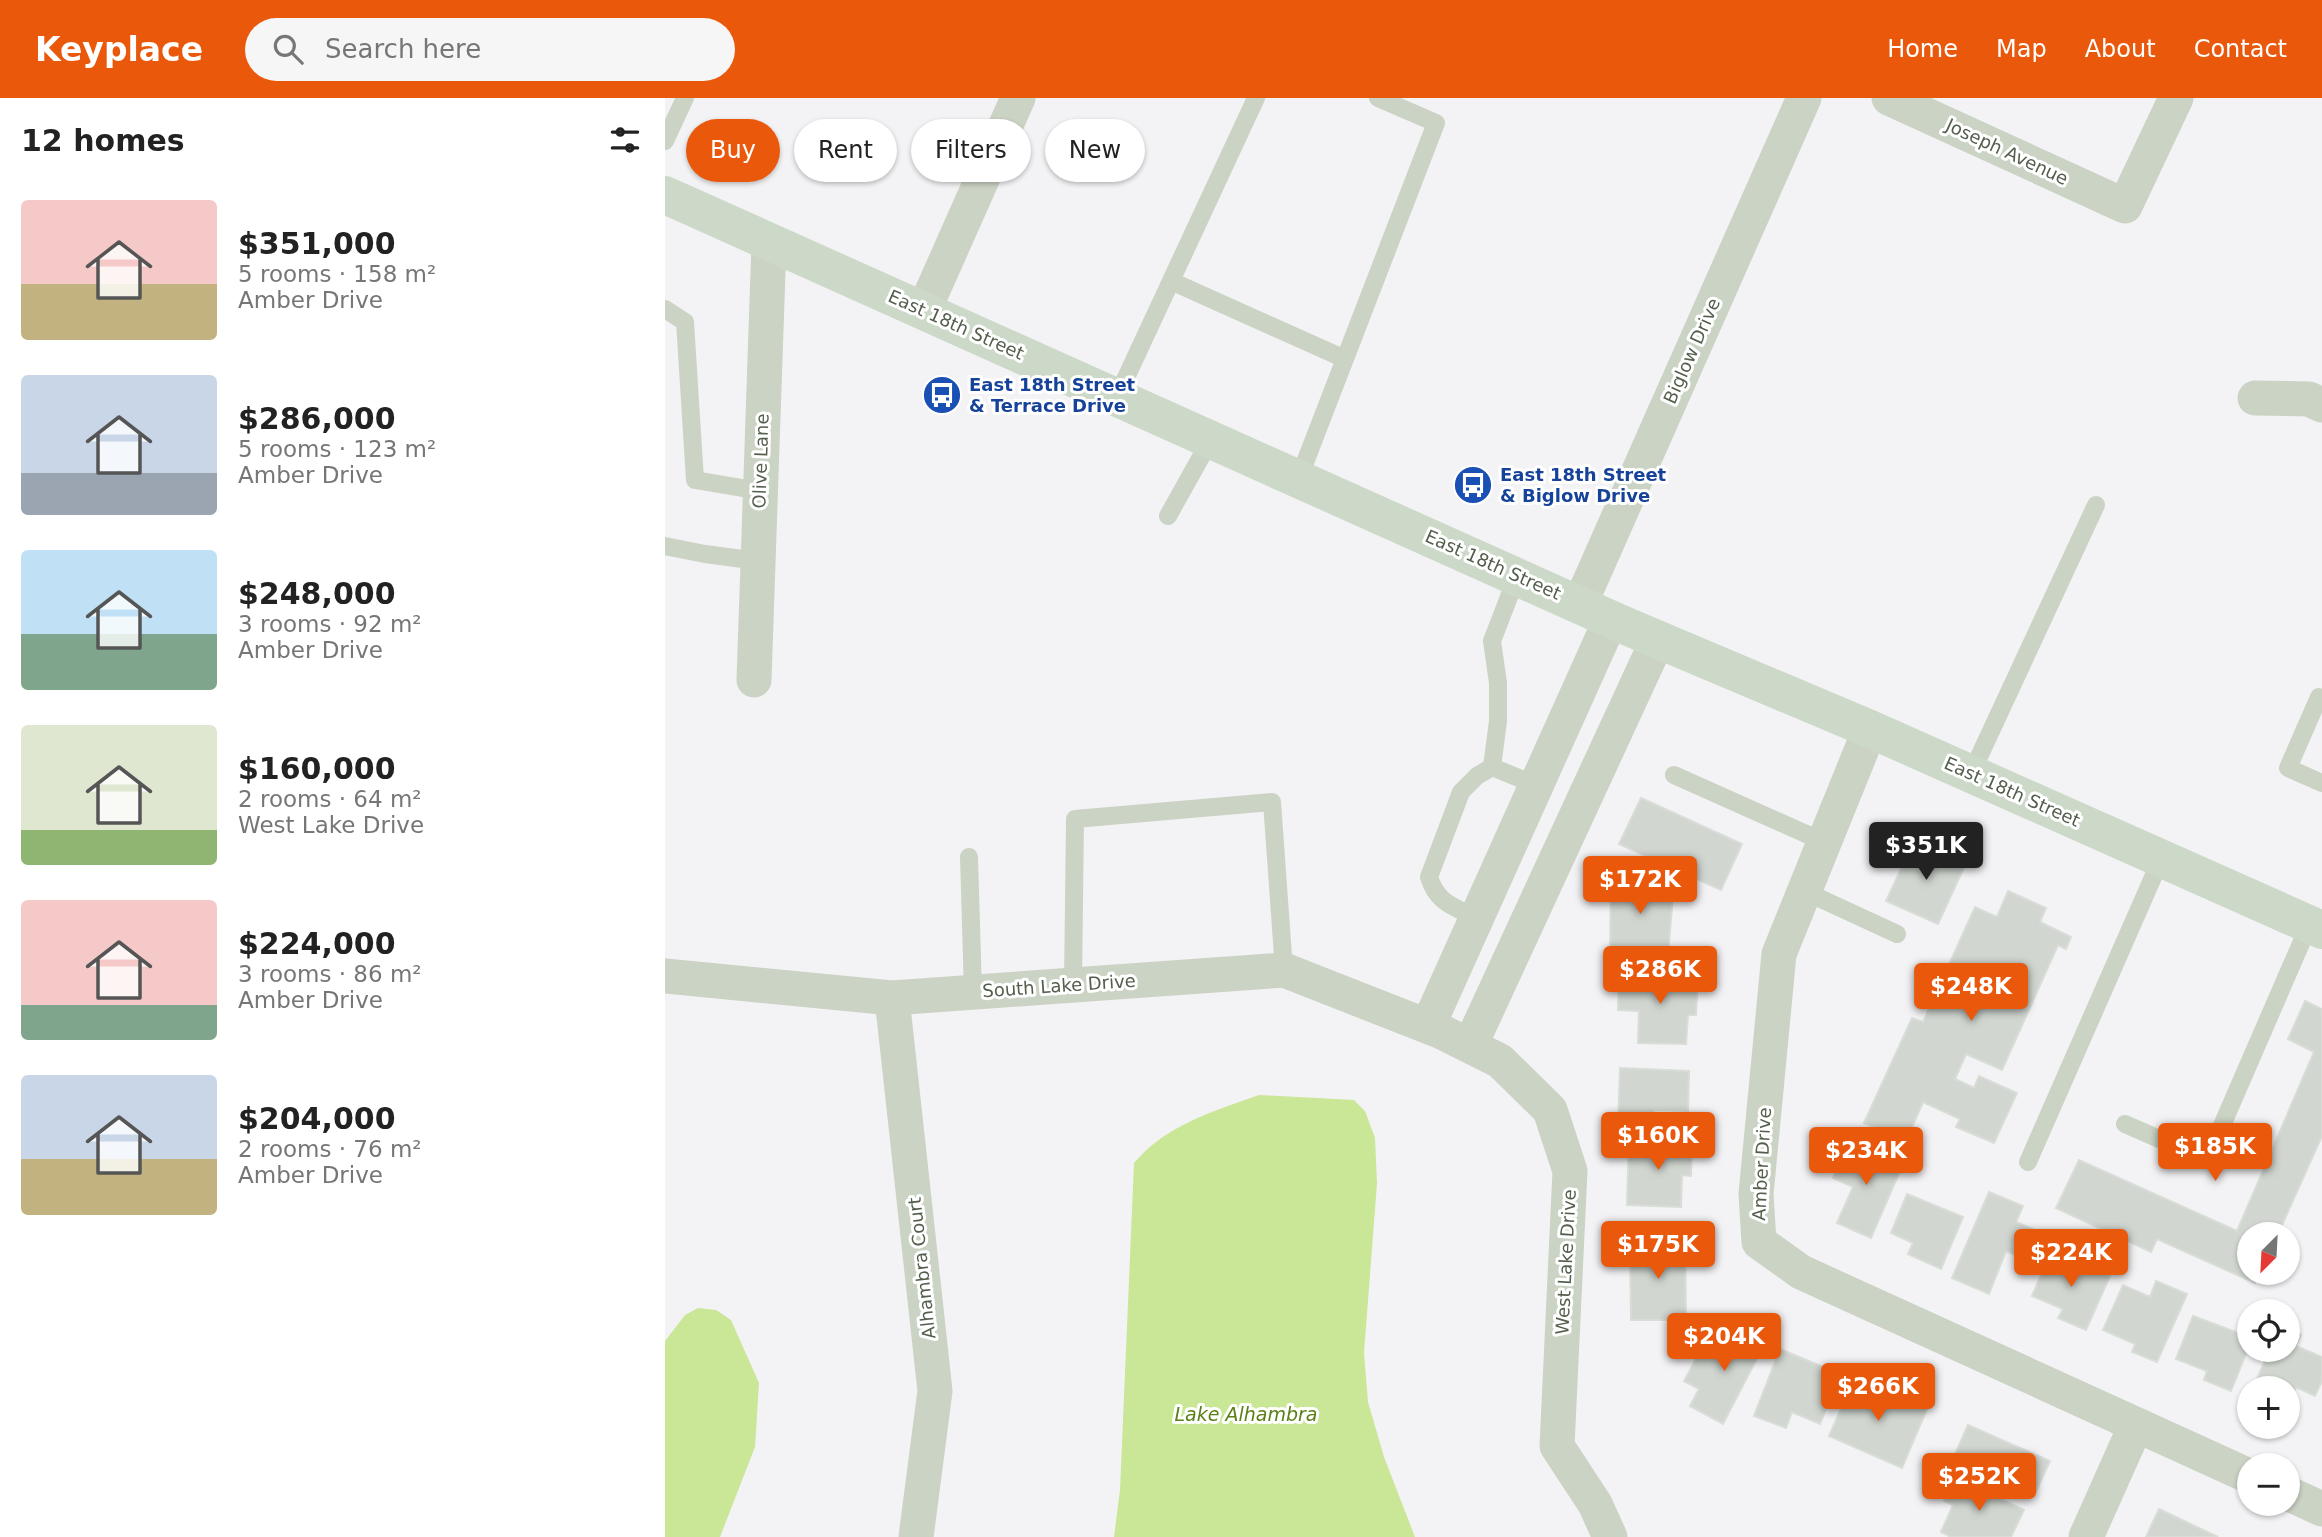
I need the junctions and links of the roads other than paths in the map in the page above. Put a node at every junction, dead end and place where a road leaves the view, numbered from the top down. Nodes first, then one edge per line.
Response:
1 (1018, 98) edge
2 (1256, 98) edge
3 (1378, 98) edge
4 (1804, 98) edge
5 (1889, 98) edge
6 (2176, 98) edge
7 (682, 99) edge
8 (665, 141) edge
9 (666, 199) edge
10 (769, 243) junction
11 (1171, 281) junction
12 (665, 309) edge
13 (924, 310) junction
14 (1345, 359) junction
15 (1117, 397) junction
16 (2255, 398) dead end
17 (2322, 405) edge
18 (1211, 439) junction
19 (1299, 478) junction
20 (760, 491) junction
21 (2096, 505) dead end
22 (1168, 516) dead end
23 (665, 546) edge
24 (758, 561) junction
25 (1517, 576) junction
26 (1596, 611) junction
27 (1658, 639) junction
28 (754, 680) dead end
29 (2322, 698) edge
30 (1870, 729) junction
31 (1492, 767) junction
32 (1971, 774) junction
33 (1674, 775) dead end
34 (2322, 783) edge
35 (1536, 785) junction
36 (1824, 842) junction
37 (969, 858) dead end
38 (2161, 859) junction
39 (1804, 891) junction
40 (1476, 918) junction
41 (2316, 927) edge
42 (1897, 934) dead end
43 (1284, 970) junction
44 (665, 976) edge
45 (1073, 985) junction
46 (973, 992) junction
47 (892, 998) junction
48 (1446, 1035) junction
49 (2125, 1124) dead end
50 (2028, 1162) dead end
51 (2136, 1425) junction
52 (2237, 1471) edge
53 (2300, 1498) edge
54 (2321, 1506) edge
55 (916, 1537) edge
56 (1610, 1537) edge
57 (2086, 1537) edge

1 - 13 street
2 - 11 lane
3 - 14 lane
4 - 26 street, Biglow Drive
5 - 6 street, Joseph Avenue
7 - 8 lane
9 - 10 main road, East 18th Street
10 - 13 main road, East 18th Street
10 - 20 street, Olive Lane
11 - 14 lane
11 - 15 lane
12 - 20 lane
13 - 15 main road, East 18th Street
14 - 19 lane
15 - 18 main road, East 18th Street
16 - 17 street
18 - 19 main road, East 18th Street
18 - 22 lane
19 - 25 main road, East 18th Street
20 - 24 street, Olive Lane
21 - 32 lane
23 - 24 lane
24 - 28 street, Olive Lane
25 - 26 main road, East 18th Street
25 - 31 lane
26 - 27 main road, East 18th Street
26 - 35 street, Biglow Drive
27 - 30 main road, East 18th Street
27 - 48 street
29 - 34 lane
30 - 32 main road, East 18th Street
30 - 36 street, Amber Drive
31 - 35 lane
31 - 40 lane
32 - 38 main road, East 18th Street
33 - 36 lane
35 - 40 street, Biglow Drive
36 - 39 street, Amber Drive
37 - 46 lane
38 - 41 main road, East 18th Street
38 - 50 lane
39 - 42 lane
39 - 51 street, Amber Drive
40 - 48 street, Biglow Drive
41 - 49 lane
43 - 45 street, South Lake Drive
43 - 45 lane
43 - 48 street, South Lake Drive
44 - 47 street, South Lake Drive
45 - 46 street, South Lake Drive
46 - 47 street, South Lake Drive
47 - 55 street, Alhambra Court
48 - 56 street, West Lake Drive
51 - 52 street, Amber Drive
51 - 57 street
53 - 54 street

